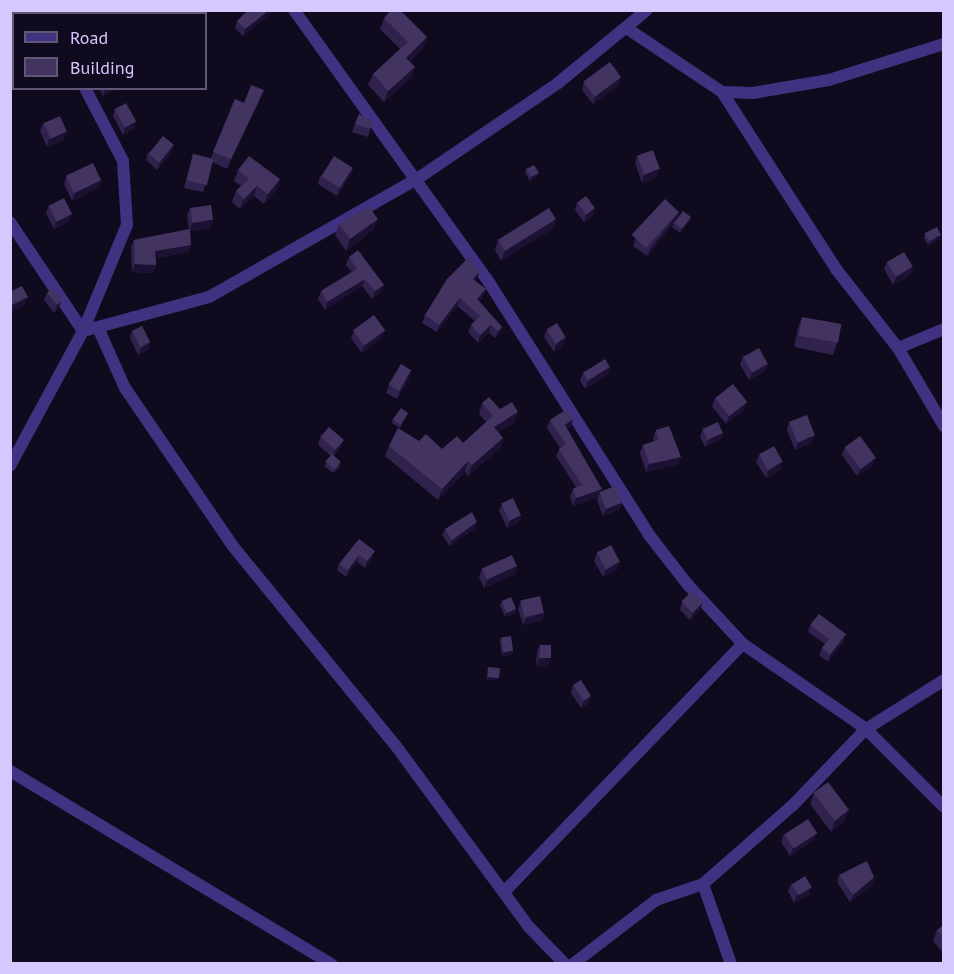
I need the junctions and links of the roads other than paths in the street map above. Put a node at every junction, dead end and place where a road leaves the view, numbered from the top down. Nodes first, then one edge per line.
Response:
1 (294, 10) edge
2 (647, 10) edge
3 (628, 29) junction
4 (944, 44) edge
5 (86, 90) edge
6 (722, 92) junction
7 (417, 179) junction
8 (10, 222) edge
9 (944, 329) edge
10 (99, 330) junction
11 (83, 332) junction
12 (898, 348) junction
13 (944, 426) edge
14 (10, 466) edge
15 (742, 644) junction
16 (944, 680) edge
17 (866, 729) junction
18 (10, 771) edge
19 (944, 807) edge
20 (702, 884) junction
21 (504, 892) junction
22 (331, 963) edge
23 (565, 963) edge
24 (573, 963) edge
25 (731, 963) edge

1 - 7 street
2 - 3 street
3 - 6 street
3 - 7 street
4 - 6 street
5 - 11 street
6 - 12 street
7 - 10 street
7 - 15 street
8 - 11 street
9 - 12 street
10 - 11 street
10 - 21 street
11 - 14 street
12 - 13 street
15 - 17 street
15 - 21 street
16 - 17 street
17 - 19 street
17 - 20 street
18 - 22 street
20 - 24 street
20 - 25 street
21 - 23 street

